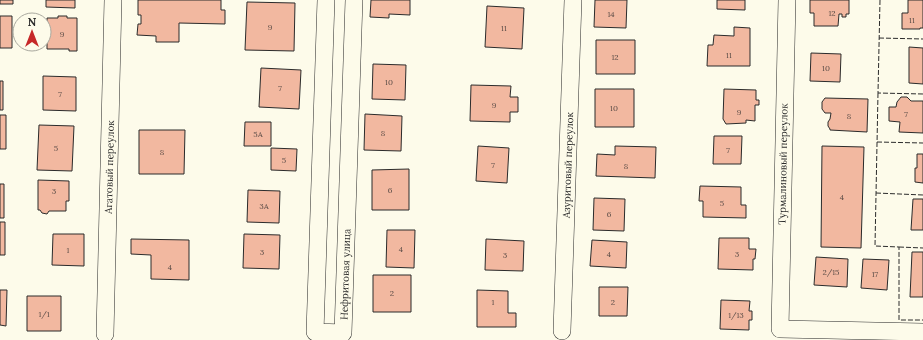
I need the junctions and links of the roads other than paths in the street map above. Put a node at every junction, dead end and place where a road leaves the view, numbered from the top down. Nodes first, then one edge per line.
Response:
1 (113, 0) edge
2 (326, 0) edge
3 (354, 0) edge
4 (573, 0) edge
5 (787, 0) edge
6 (562, 331) dead end
7 (923, 332) edge
8 (105, 334) dead end

1 - 8 street, Агатовый переулок
2 - 3 street, Нефритовая улица
4 - 6 street, Азуритовый переулок
5 - 7 street, Турмалиновый переулок

